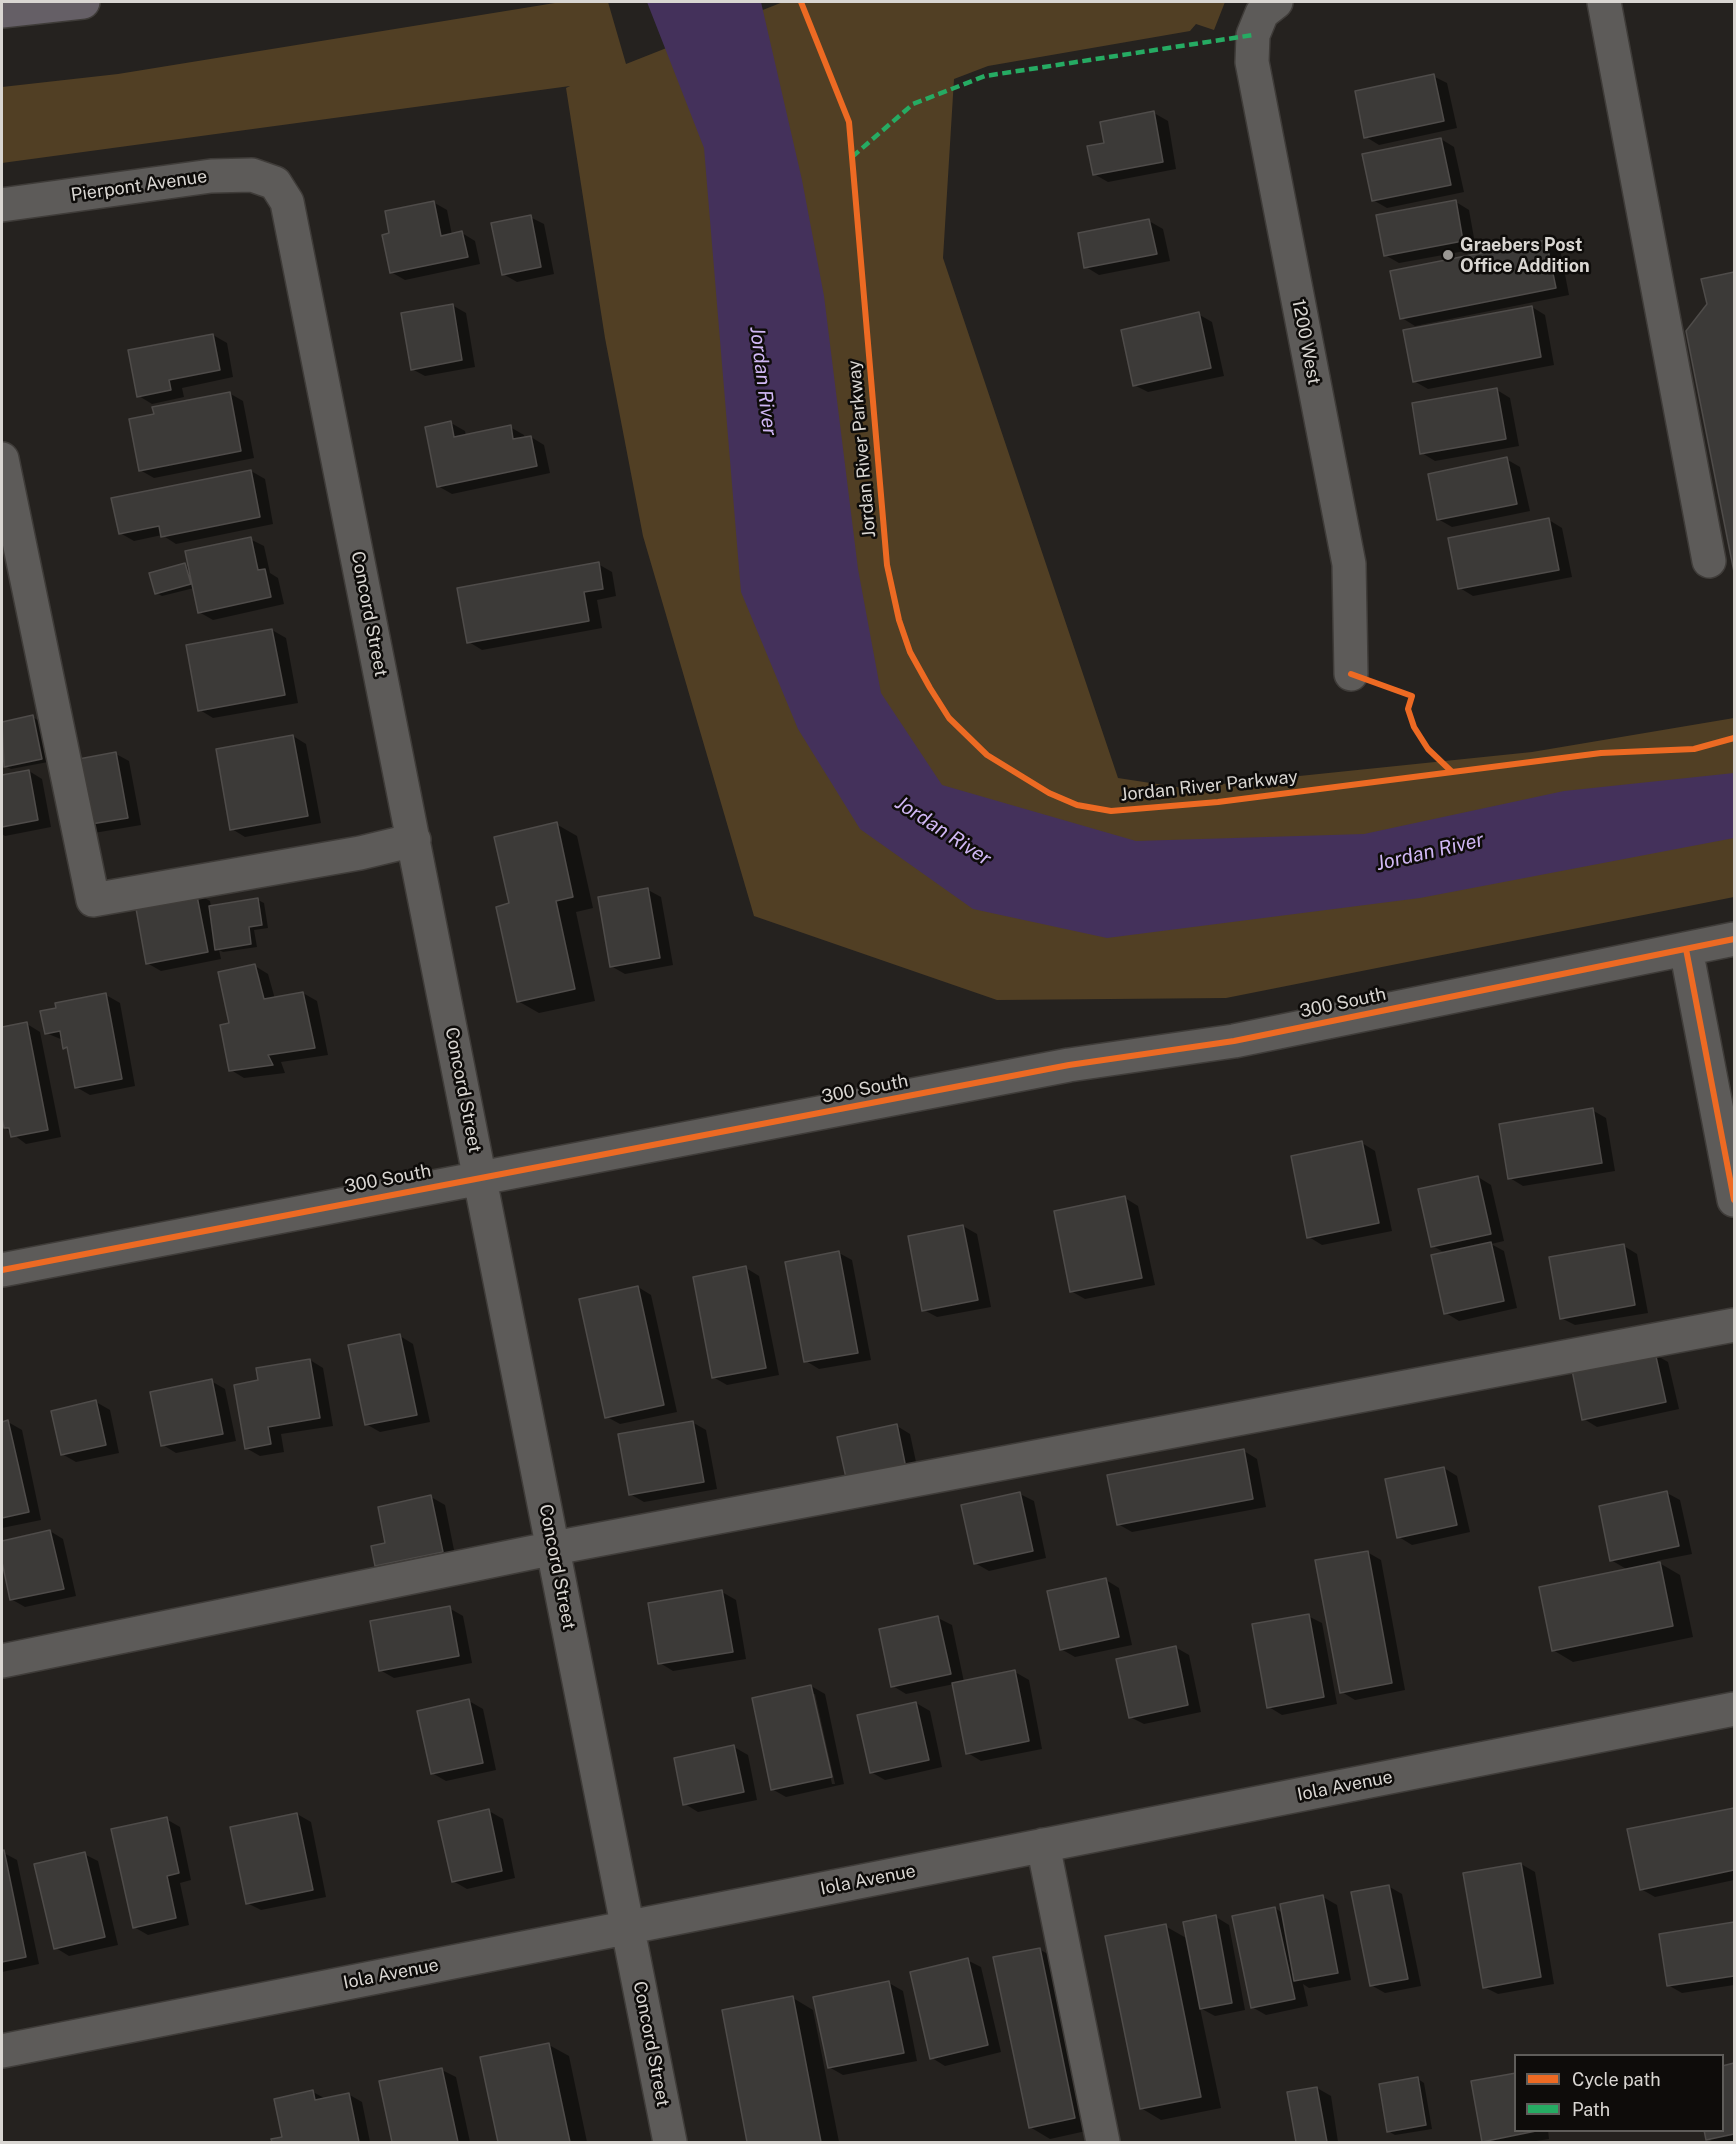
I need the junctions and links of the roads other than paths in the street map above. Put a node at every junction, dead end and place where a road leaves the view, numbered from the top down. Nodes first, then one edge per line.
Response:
1 (83, 2) edge
2 (1604, 2) edge
3 (1269, 7) edge
4 (2, 11) edge
5 (275, 183) joint
6 (2, 205) edge
7 (2, 459) edge
8 (1709, 561) dead end
9 (1351, 674) dead end
10 (414, 840) junction
11 (1734, 939) edge
12 (1686, 950) junction
13 (481, 1176) junction
14 (1734, 1200) edge
15 (2, 1270) edge
16 (1734, 1325) edge
17 (554, 1548) junction
18 (2, 1662) edge
19 (1734, 1709) edge
20 (1043, 1845) junction
21 (628, 1927) junction
22 (2, 2051) edge
23 (670, 2142) edge
24 (1103, 2142) edge

1 - 4 highway
2 - 8 street
3 - 9 street, 1200 West
5 - 6 street, Pierpont Avenue
5 - 10 street, Concord Street
7 - 10 street
10 - 13 street, Concord Street
11 - 12 street, 300 South
12 - 13 street, 300 South
12 - 14 street
13 - 15 street, 300 South
13 - 17 street, Concord Street
16 - 17 street
17 - 18 street
17 - 21 street, Concord Street
19 - 20 street, Iola Avenue
20 - 21 street, Iola Avenue
20 - 24 street
21 - 22 street, Iola Avenue
21 - 23 street, Concord Street

